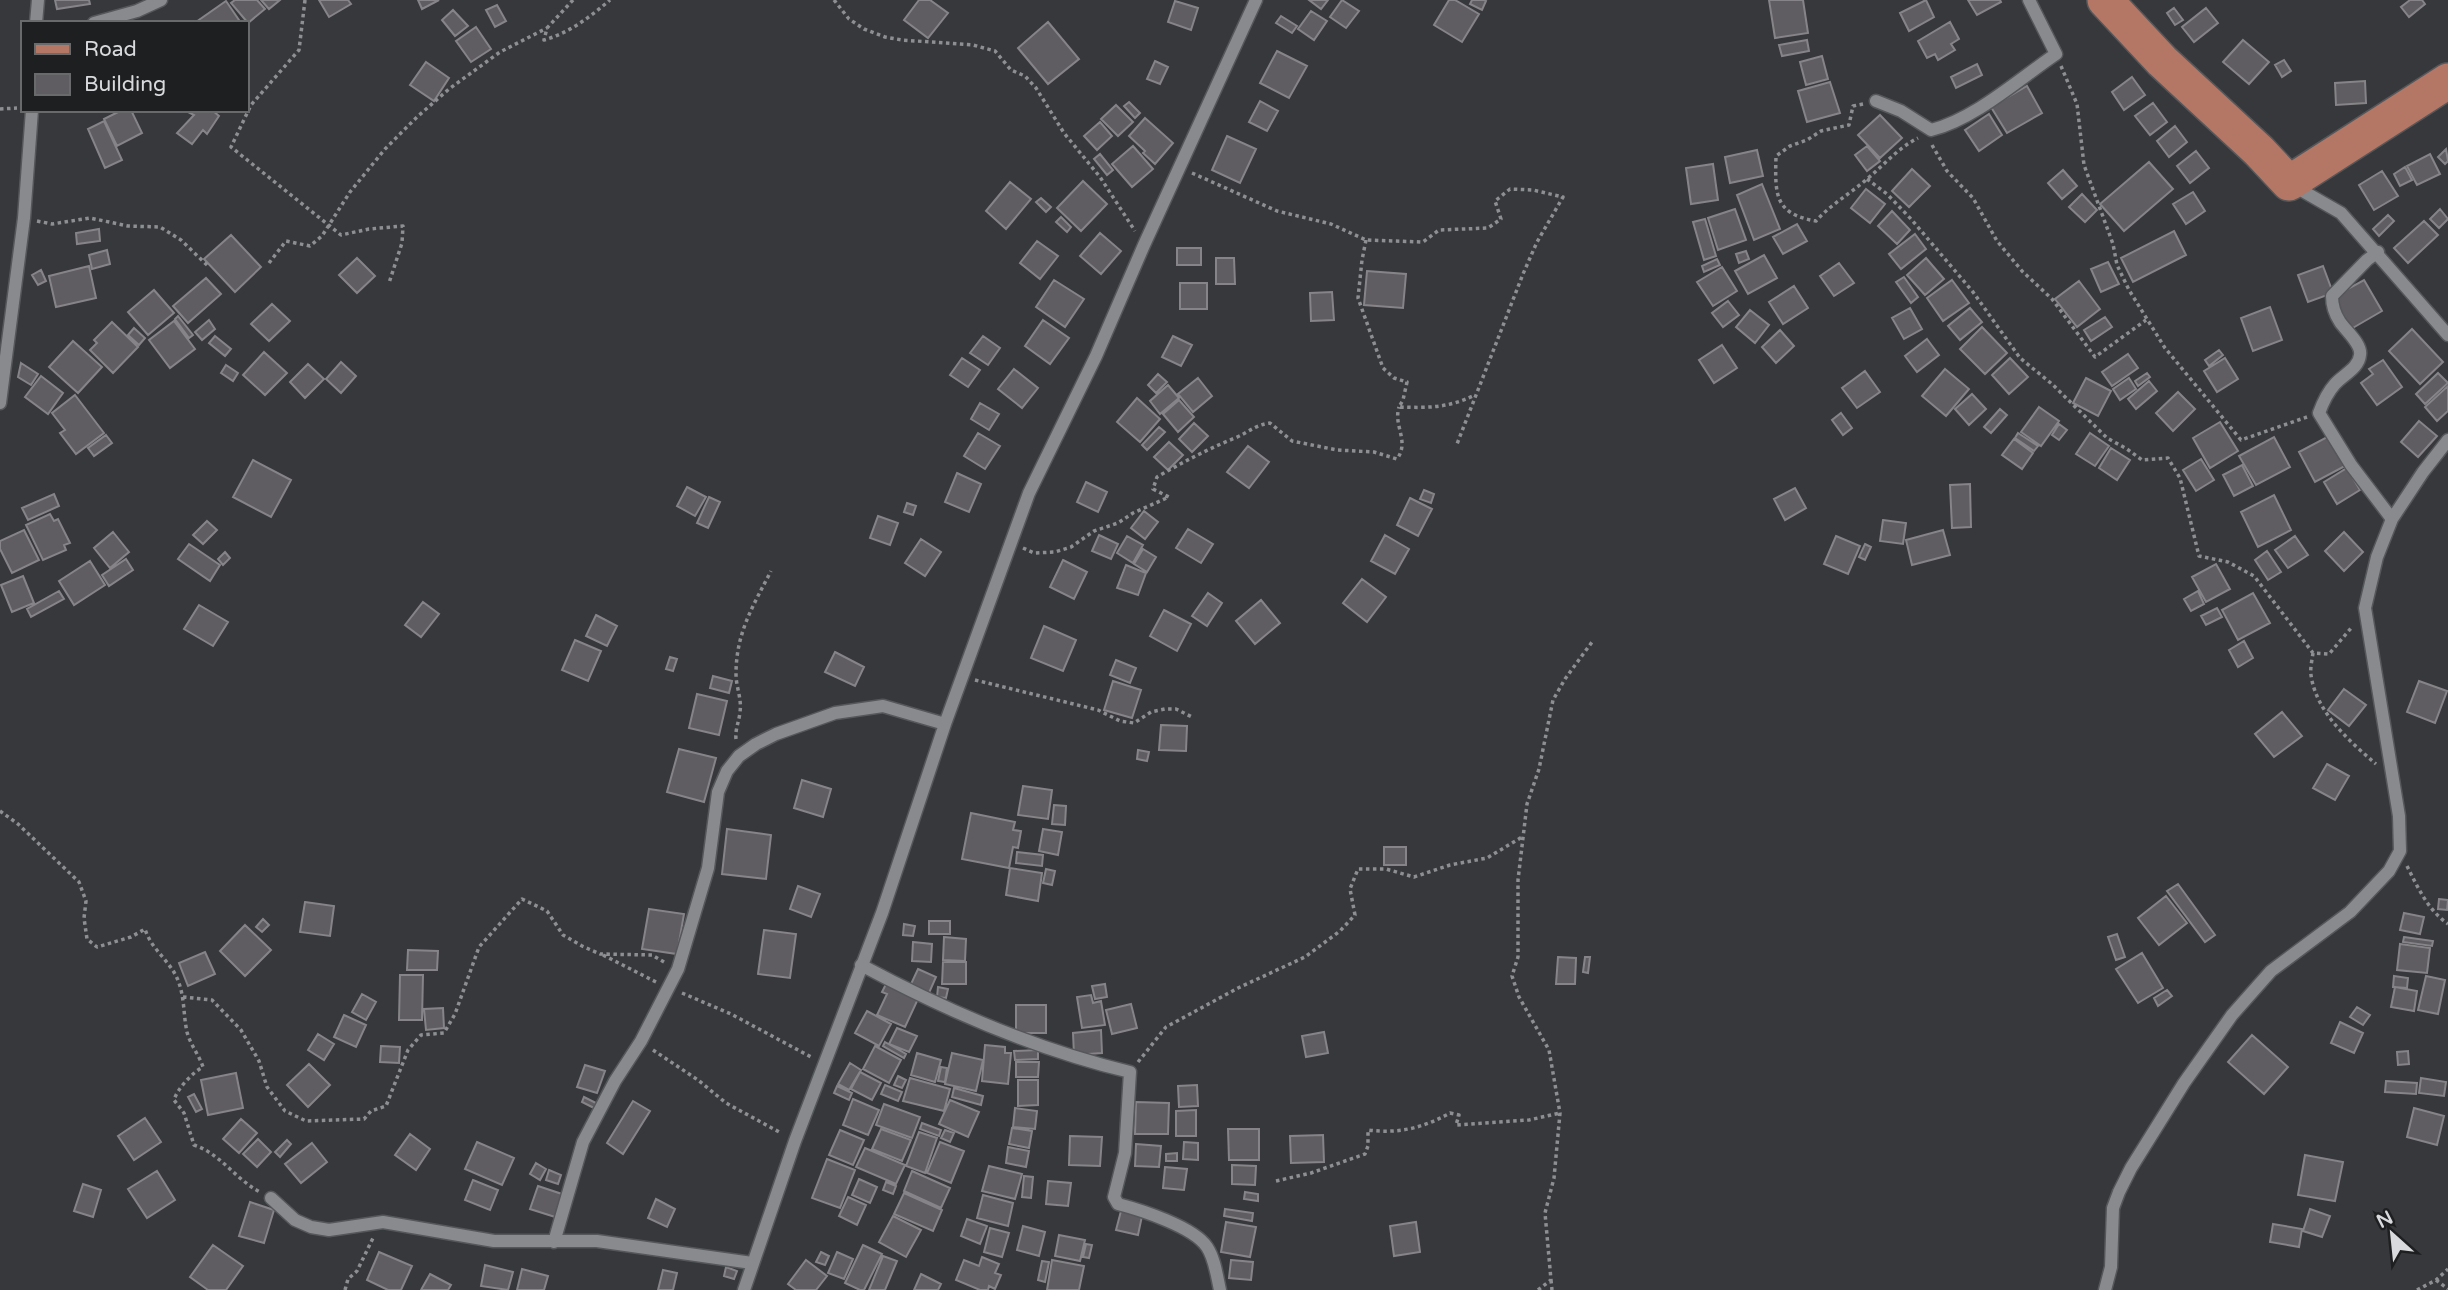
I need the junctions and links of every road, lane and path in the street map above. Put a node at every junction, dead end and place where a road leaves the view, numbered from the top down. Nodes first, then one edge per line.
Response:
1 (38, 0) edge
2 (161, 0) edge
3 (305, 0) edge
4 (573, 0) edge
5 (610, 0) edge
6 (834, 0) edge
7 (1256, 0) edge
8 (2029, 0) edge
9 (2105, 0) edge
10 (36, 21) edge
11 (101, 21) edge
12 (547, 28) junction
13 (2056, 54) junction
14 (2448, 81) edge
15 (1876, 101) joint
16 (21, 108) edge
17 (0, 109) edge
18 (248, 111) edge
19 (32, 112) edge
20 (248, 112) edge
21 (1928, 132) junction
22 (1179, 167) junction
23 (1867, 179) junction
24 (2289, 183) junction
25 (24, 218) junction
26 (328, 227) junction
27 (1366, 240) junction
28 (1144, 245) junction
29 (2378, 252) junction
30 (269, 263) dead end
31 (208, 267) dead end
32 (389, 283) dead end
33 (2147, 320) junction
34 (2448, 335) edge
35 (1476, 395) junction
36 (0, 403) edge
37 (1399, 407) junction
38 (2319, 413) junction
39 (2448, 440) edge
40 (1457, 444) dead end
41 (2392, 519) junction
42 (1011, 543) junction
43 (771, 571) dead end
44 (2365, 608) junction
45 (1592, 642) dead end
46 (2313, 653) junction
47 (963, 677) junction
48 (1192, 716) dead end
49 (946, 724) junction
50 (738, 756) junction
51 (2392, 775) junction
52 (0, 811) edge
53 (1522, 836) junction
54 (2400, 851) junction
55 (2448, 924) edge
56 (600, 954) junction
57 (861, 965) junction
58 (678, 969) junction
59 (670, 988) junction
60 (183, 997) junction
61 (641, 1041) junction
62 (824, 1065) junction
63 (1130, 1072) junction
64 (1560, 1113) junction
65 (796, 1141) junction
66 (1276, 1181) dead end
67 (271, 1198) joint
68 (366, 1224) junction
69 (554, 1242) junction
70 (752, 1263) junction
71 (2448, 1269) edge
72 (1551, 1280) junction
73 (2436, 1280) junction
74 (2448, 1289) edge
75 (345, 1290) edge
76 (744, 1290) edge
77 (1220, 1290) edge
78 (1538, 1290) edge
79 (1552, 1290) edge
80 (2105, 1290) edge
81 (2417, 1290) edge

1 - 10 street
2 - 11 street
3 - 18 path
4 - 12 path
5 - 12 path
6 - 28 path
7 - 22 street
8 - 13 street
9 - 24 main road
12 - 26 path
13 - 21 street
13 - 33 path
14 - 24 main road
15 - 21 street
15 - 23 path
16 - 17 path
19 - 25 street
20 - 26 path
21 - 23 path
21 - 33 path
22 - 27 path
22 - 28 street
23 - 46 path
24 - 29 street
25 - 31 path
25 - 36 street
26 - 30 path
26 - 32 path
27 - 35 path
27 - 37 path
28 - 42 street
29 - 34 street
29 - 38 street
33 - 38 path
35 - 37 path
35 - 40 path
37 - 42 path
38 - 41 street
39 - 41 street
41 - 44 street
42 - 47 street
43 - 50 path
44 - 46 path
44 - 51 street
45 - 53 path
46 - 51 path
47 - 48 path
47 - 49 street
49 - 50 street
49 - 57 street
50 - 58 street
51 - 54 street
52 - 60 path
53 - 63 path
53 - 64 path
54 - 55 path
54 - 80 street
56 - 58 path
56 - 59 path
56 - 60 path
57 - 62 street
57 - 63 street
58 - 59 street
59 - 61 street
59 - 62 path
60 - 67 path
61 - 65 path
61 - 69 street
62 - 65 street
63 - 77 street
64 - 66 path
64 - 72 path
65 - 70 street
67 - 68 street
68 - 69 street
68 - 75 path
69 - 70 street
70 - 76 street
71 - 73 path
72 - 78 path
72 - 79 path
73 - 74 path
73 - 81 path

